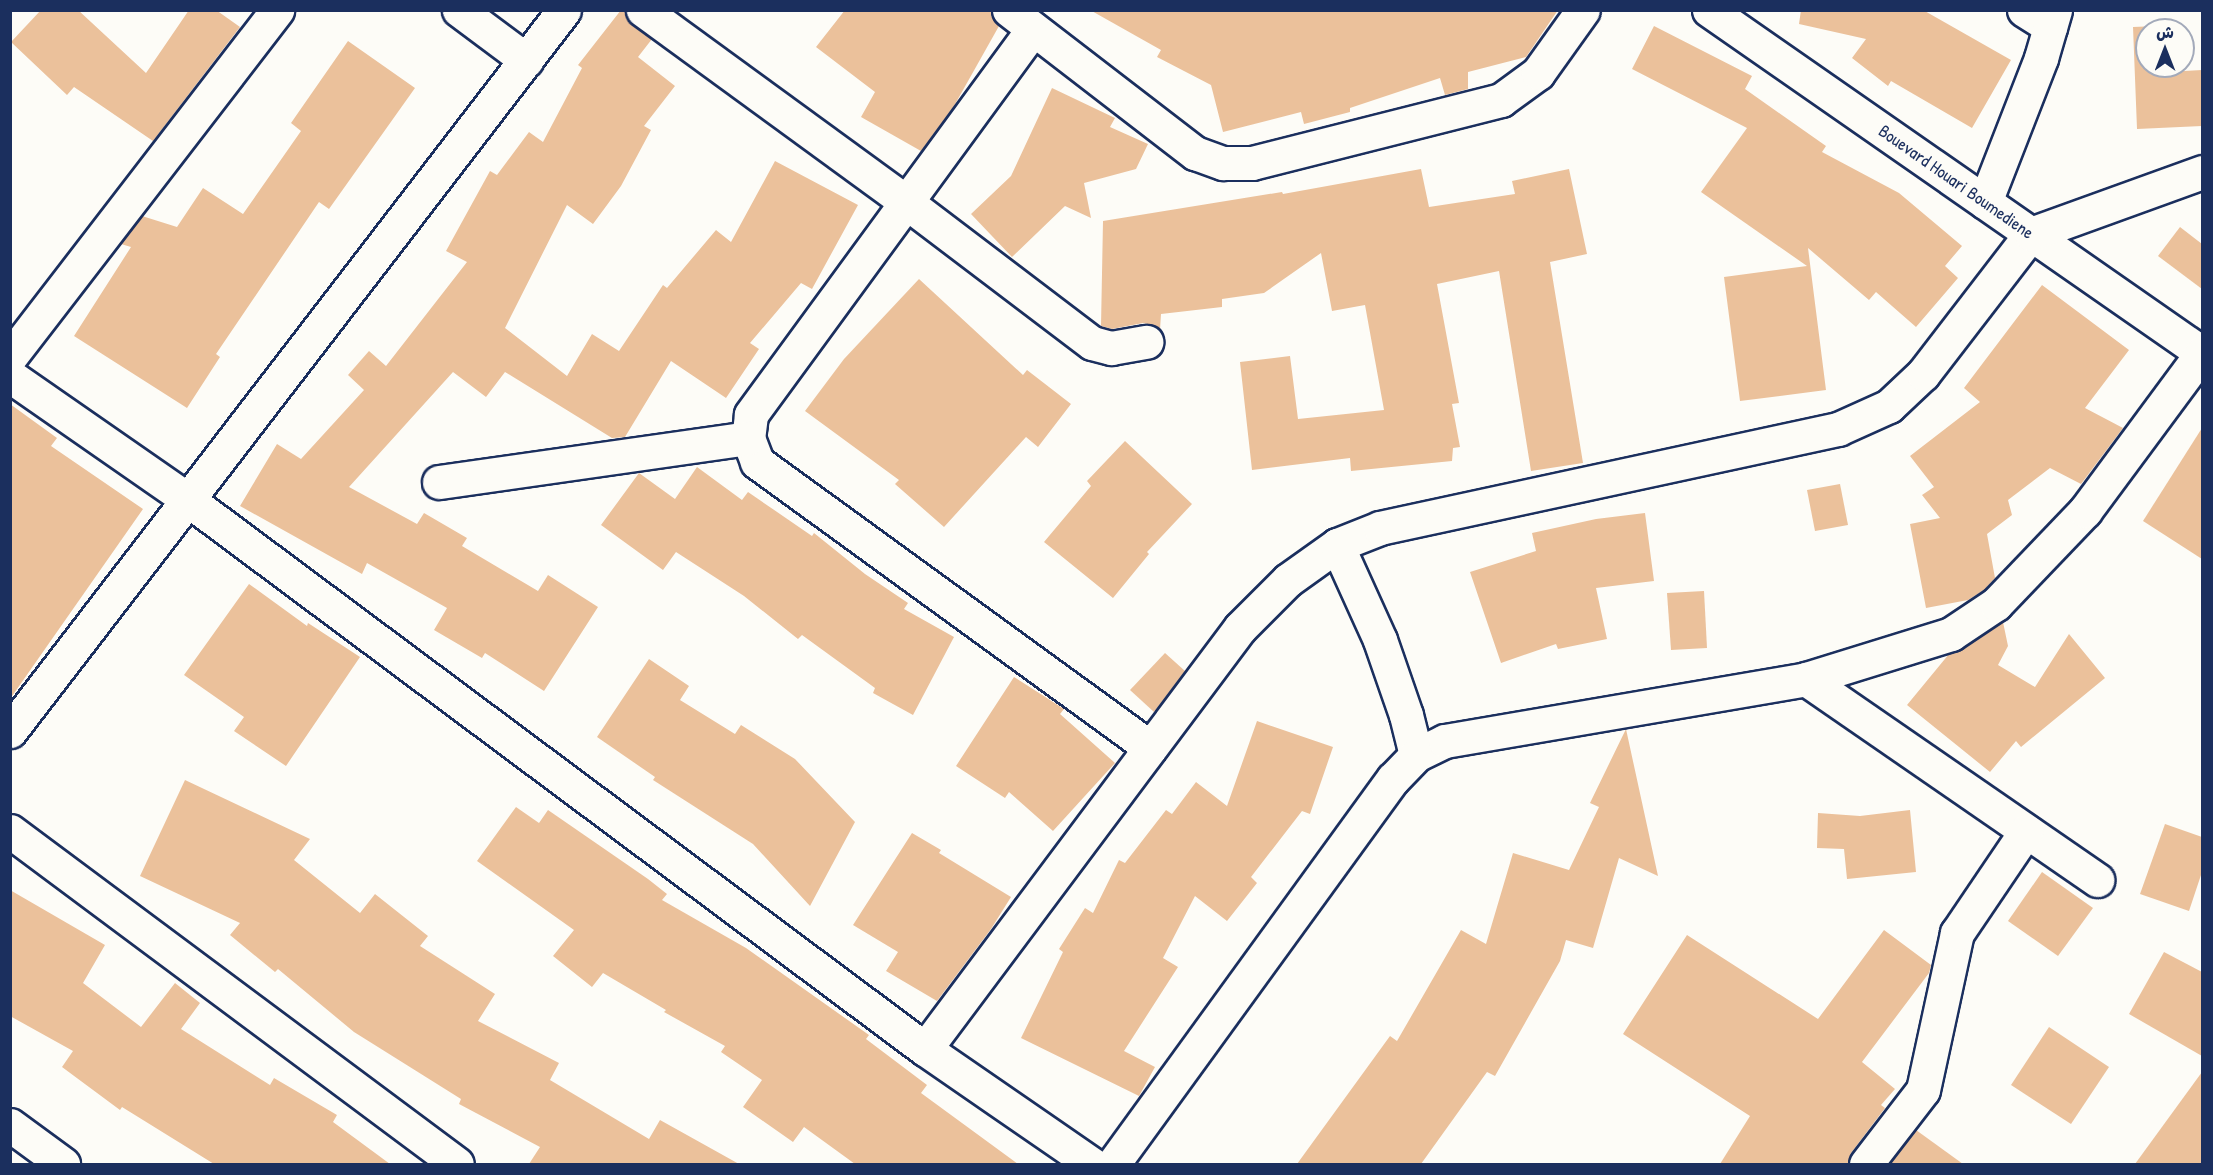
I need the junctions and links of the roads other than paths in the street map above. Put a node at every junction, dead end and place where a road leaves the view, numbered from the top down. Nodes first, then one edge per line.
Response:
1 (277, 10) edge
2 (459, 10) edge
3 (564, 10) edge
4 (643, 10) edge
5 (1583, 10) edge
6 (1709, 10) edge
7 (2043, 16) edge
8 (1021, 20) edge
9 (526, 60) junction
10 (2202, 172) edge
11 (906, 202) junction
12 (1984, 202) junction
13 (2031, 234) junction
14 (1146, 342) dead end
15 (2202, 353) edge
16 (10, 357) edge
17 (10, 376) edge
18 (748, 438) junction
19 (439, 482) dead end
20 (187, 499) junction
21 (1337, 545) junction
22 (1806, 679) junction
23 (10, 731) edge
24 (1150, 748) junction
25 (1416, 755) junction
26 (10, 831) edge
27 (2026, 831) junction
28 (2097, 880) dead end
29 (925, 1049) junction
30 (10, 1125) edge
31 (63, 1164) edge
32 (457, 1164) edge
33 (1092, 1164) edge
34 (1113, 1164) edge
35 (1866, 1164) edge

1 - 16 street
2 - 9 street
3 - 9 street
4 - 11 street
5 - 8 street
6 - 12 street, Bouevard Houari Boumediene
7 - 12 street
8 - 11 street
9 - 20 street
10 - 13 street
11 - 14 street
11 - 18 street
12 - 13 street, Bouevard Houari Boumediene
13 - 15 street, Bouevard Houari Boumediene
13 - 21 street
15 - 22 street
17 - 20 street
18 - 19 street
18 - 24 street
20 - 23 street
20 - 29 street
21 - 24 street
21 - 25 street
22 - 25 street
22 - 27 street
24 - 29 street
25 - 34 street
26 - 32 street
27 - 28 street
27 - 35 street
29 - 33 street
30 - 31 street

